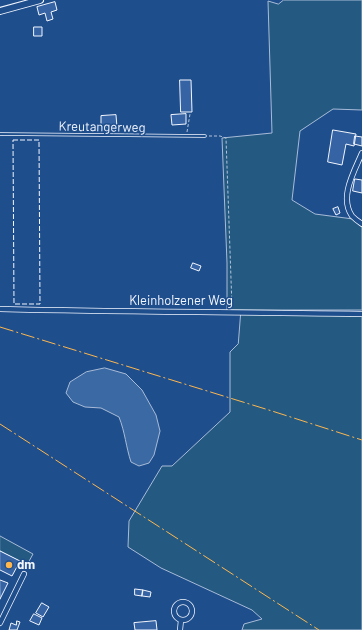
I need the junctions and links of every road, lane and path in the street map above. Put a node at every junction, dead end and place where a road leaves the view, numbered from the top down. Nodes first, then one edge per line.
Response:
1 (40, 0) edge
2 (0, 12) edge
3 (190, 114) dead end
4 (0, 134) edge
5 (205, 136) joint
6 (186, 137) junction
7 (362, 153) edge
8 (362, 224) edge
9 (0, 309) edge
10 (232, 312) junction
11 (362, 314) edge
12 (24, 574) dead end
13 (181, 620) junction
14 (0, 624) edge
15 (180, 630) edge

1 - 2 main road
3 - 6 path
4 - 6 lane, Kreutangerweg
5 - 6 lane, Kreutangerweg
5 - 10 path
7 - 8 street
9 - 10 street, Kleinholzener Weg
10 - 11 street, Kleinholzener Weg
12 - 14 street
13 - 13 street
13 - 15 street

